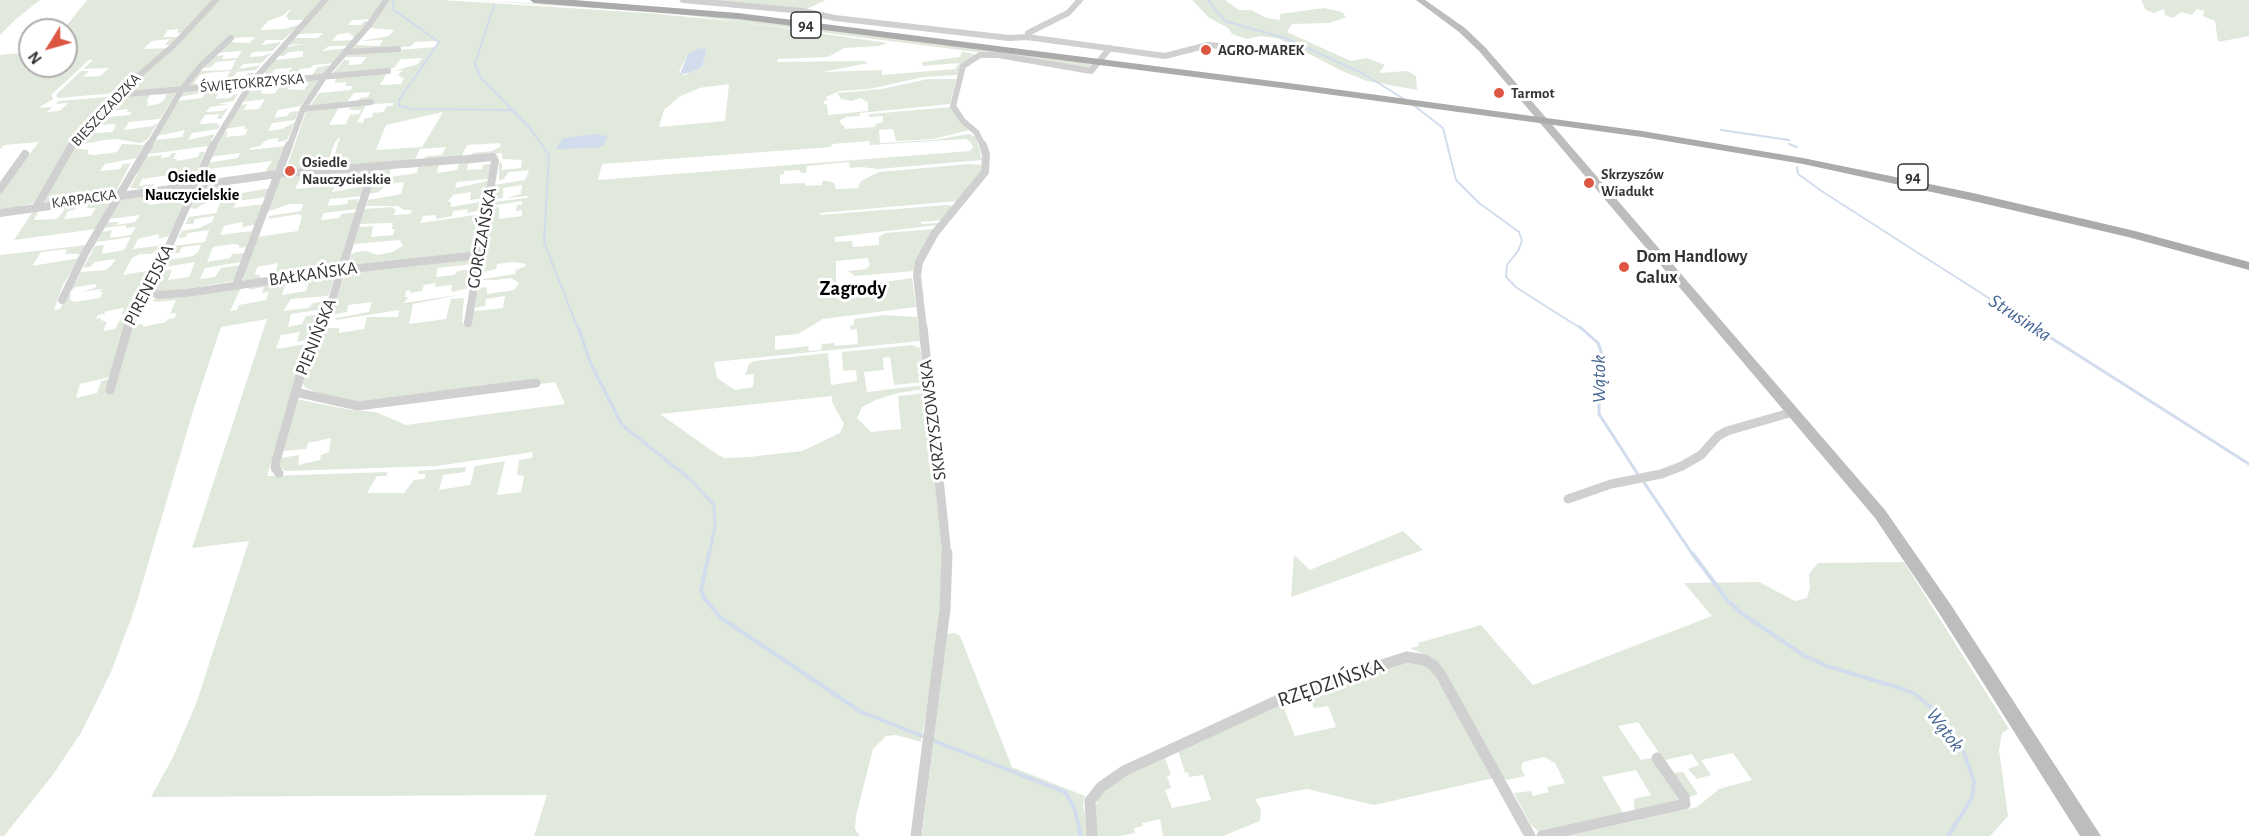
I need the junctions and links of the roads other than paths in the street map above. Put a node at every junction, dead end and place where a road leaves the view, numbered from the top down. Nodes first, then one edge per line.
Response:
1 (216, 0) edge
2 (325, 0) edge
3 (386, 0) edge
4 (534, 0) edge
5 (597, 0) edge
6 (683, 0) edge
7 (1080, 0) edge
8 (1420, 0) edge
9 (1027, 37) junction
10 (231, 38) dead end
11 (1110, 48) junction
12 (398, 49) dead end
13 (347, 52) junction
14 (1240, 54) dead end
15 (1082, 57) junction
16 (388, 71) dead end
17 (324, 77) junction
18 (251, 83) junction
19 (182, 89) junction
20 (116, 95) junction
21 (371, 102) dead end
22 (303, 109) junction
23 (1576, 122) junction
24 (25, 154) dead end
25 (490, 157) joint
26 (374, 166) junction
27 (277, 174) junction
28 (195, 184) junction
29 (0, 189) edge
30 (120, 194) junction
31 (37, 206) junction
32 (0, 213) edge
33 (479, 255) junction
34 (2249, 259) edge
35 (2249, 266) edge
36 (342, 270) junction
37 (236, 285) junction
38 (150, 290) junction
39 (62, 300) dead end
40 (468, 322) dead end
41 (536, 383) dead end
42 (110, 390) dead end
43 (295, 392) junction
44 (1793, 412) junction
45 (279, 473) dead end
46 (1568, 499) dead end
47 (1657, 758) dead end
48 (916, 836) edge
49 (1092, 836) edge
50 (1530, 836) edge
51 (1542, 836) edge
52 (2091, 836) edge

1 - 20 street, BIESZCZADZKA
2 - 18 street, PIRENEJSKA
3 - 13 street
4 - 15 main road, 94
5 - 15 main road, 94
6 - 9 street
7 - 9 street
8 - 44 street
9 - 11 street
10 - 19 street
11 - 14 street
11 - 48 street, SKRZYSZOWSKA
12 - 13 street
13 - 17 street
15 - 23 main road, 94
16 - 17 street, ŚWIĘTOKRZYSKA
17 - 18 street, ŚWIĘTOKRZYSKA
17 - 22 street
18 - 19 street, ŚWIĘTOKRZYSKA
18 - 28 street, PIRENEJSKA
19 - 20 street, ŚWIĘTOKRZYSKA
19 - 30 street
20 - 31 street, BIESZCZADZKA
21 - 22 street
22 - 27 street
23 - 34 main road, 94
23 - 35 main road, 94
24 - 29 street
25 - 26 street, KARPACKA
25 - 33 street, GORCZAŃSKA
26 - 27 street, KARPACKA
26 - 36 street, PIENIŃSKA
27 - 28 street, KARPACKA
27 - 37 street
28 - 30 street, KARPACKA
28 - 38 street, PIRENEJSKA
30 - 31 street, KARPACKA
30 - 39 street
31 - 32 street, KARPACKA
33 - 36 street, BAŁKAŃSKA
33 - 40 street, GORCZAŃSKA
36 - 37 street, BAŁKAŃSKA
36 - 43 street, PIENIŃSKA
37 - 38 street, BAŁKAŃSKA
38 - 42 street, PIRENEJSKA
41 - 43 street
43 - 45 street, PIENIŃSKA
44 - 46 street
44 - 52 street
47 - 51 street
49 - 50 street, RZĘDZIŃSKA

